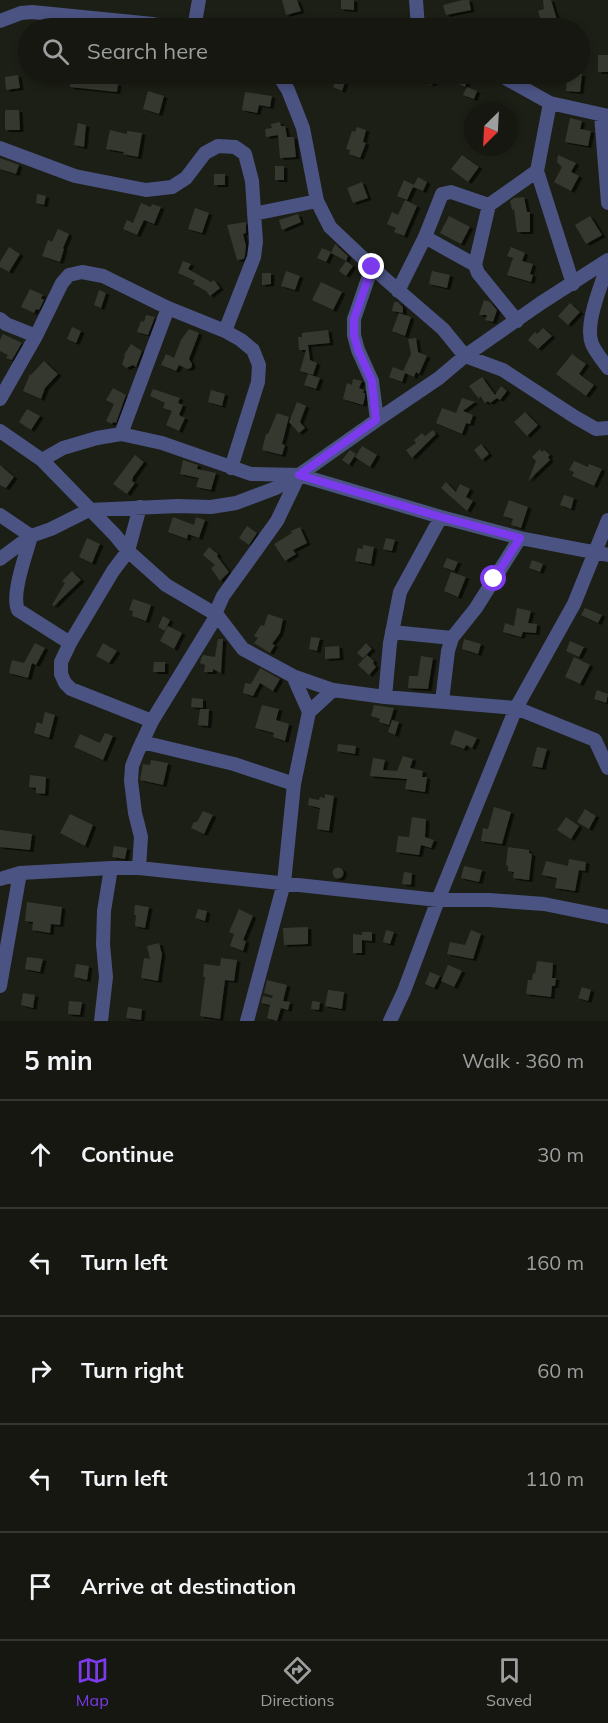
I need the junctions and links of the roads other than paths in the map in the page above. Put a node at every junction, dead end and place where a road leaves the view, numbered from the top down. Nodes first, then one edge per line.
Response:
1 (18, 0) edge
2 (198, 0) edge
3 (416, 0) edge
4 (92, 18) edge
5 (195, 18) edge
6 (417, 18) edge
7 (4, 20) edge
8 (284, 84) edge
9 (516, 84) edge
10 (550, 103) junction
11 (604, 115) edge
12 (0, 148) edge
13 (537, 171) junction
14 (317, 201) junction
15 (608, 203) edge
16 (489, 205) junction
17 (254, 214) junction
18 (425, 237) junction
19 (608, 262) edge
20 (475, 265) junction
21 (372, 267) junction
22 (573, 284) junction
23 (398, 291) junction
24 (168, 308) junction
25 (0, 319) edge
26 (517, 321) junction
27 (225, 331) junction
28 (36, 336) junction
29 (465, 356) junction
30 (608, 368) edge
31 (0, 399) edge
32 (376, 420) junction
33 (608, 428) edge
34 (0, 431) edge
35 (121, 434) junction
36 (42, 460) junction
37 (231, 468) junction
38 (299, 475) junction
39 (140, 507) junction
40 (89, 510) junction
41 (0, 515) edge
42 (441, 517) junction
43 (608, 520) edge
44 (31, 536) junction
45 (520, 538) junction
46 (128, 551) junction
47 (602, 554) edge
48 (0, 559) edge
49 (217, 615) junction
50 (392, 632) junction
51 (452, 638) junction
52 (70, 643) junction
53 (292, 676) junction
54 (333, 690) junction
55 (385, 697) junction
56 (442, 701) junction
57 (516, 708) junction
58 (309, 712) junction
59 (152, 721) junction
60 (142, 742) junction
61 (602, 742) edge
62 (608, 768) edge
63 (294, 784) junction
64 (111, 868) junction
65 (139, 868) junction
66 (20, 873) junction
67 (0, 879) edge
68 (284, 883) junction
69 (438, 900) junction
70 (608, 917) edge
71 (1, 970) edge
72 (0, 986) edge
73 (101, 1021) edge
74 (247, 1021) edge
75 (390, 1021) edge

1 - 7 street
2 - 5 street
3 - 6 street
4 - 7 street
8 - 14 street
9 - 10 street
10 - 11 street
10 - 13 street
11 - 15 street
12 - 17 street
13 - 16 street
13 - 22 street
14 - 17 street
14 - 21 street
16 - 18 street
16 - 20 street
17 - 27 street
18 - 20 street
18 - 23 street
19 - 22 street
19 - 30 street
20 - 26 street
21 - 23 street
21 - 32 street
22 - 26 street
23 - 29 street
24 - 27 street
24 - 28 street
24 - 35 street
25 - 28 street
26 - 29 street
27 - 37 street
28 - 31 street
29 - 32 street
29 - 33 street
32 - 38 street
34 - 36 street
35 - 36 street
35 - 37 street
36 - 40 street
37 - 38 street
38 - 39 street
38 - 42 street
38 - 49 street
39 - 40 street
39 - 46 street
40 - 44 street
40 - 46 street
41 - 44 street
42 - 45 street
42 - 50 street
43 - 47 street
44 - 48 street
44 - 52 street
45 - 47 street
45 - 51 street
46 - 49 street
46 - 52 street
47 - 57 street
49 - 53 street
49 - 59 street
50 - 51 street
50 - 55 street
51 - 56 street
52 - 59 street
53 - 54 street
53 - 58 street
54 - 55 street
54 - 58 street
55 - 56 street
56 - 57 street
57 - 61 street
57 - 69 street
58 - 63 street
59 - 60 street
60 - 63 street
60 - 65 street
61 - 62 street
63 - 68 street
64 - 65 street
64 - 66 street
64 - 73 street
65 - 68 street
66 - 67 street
66 - 71 street
68 - 69 street
68 - 74 street
69 - 70 street
69 - 75 street
71 - 72 street

